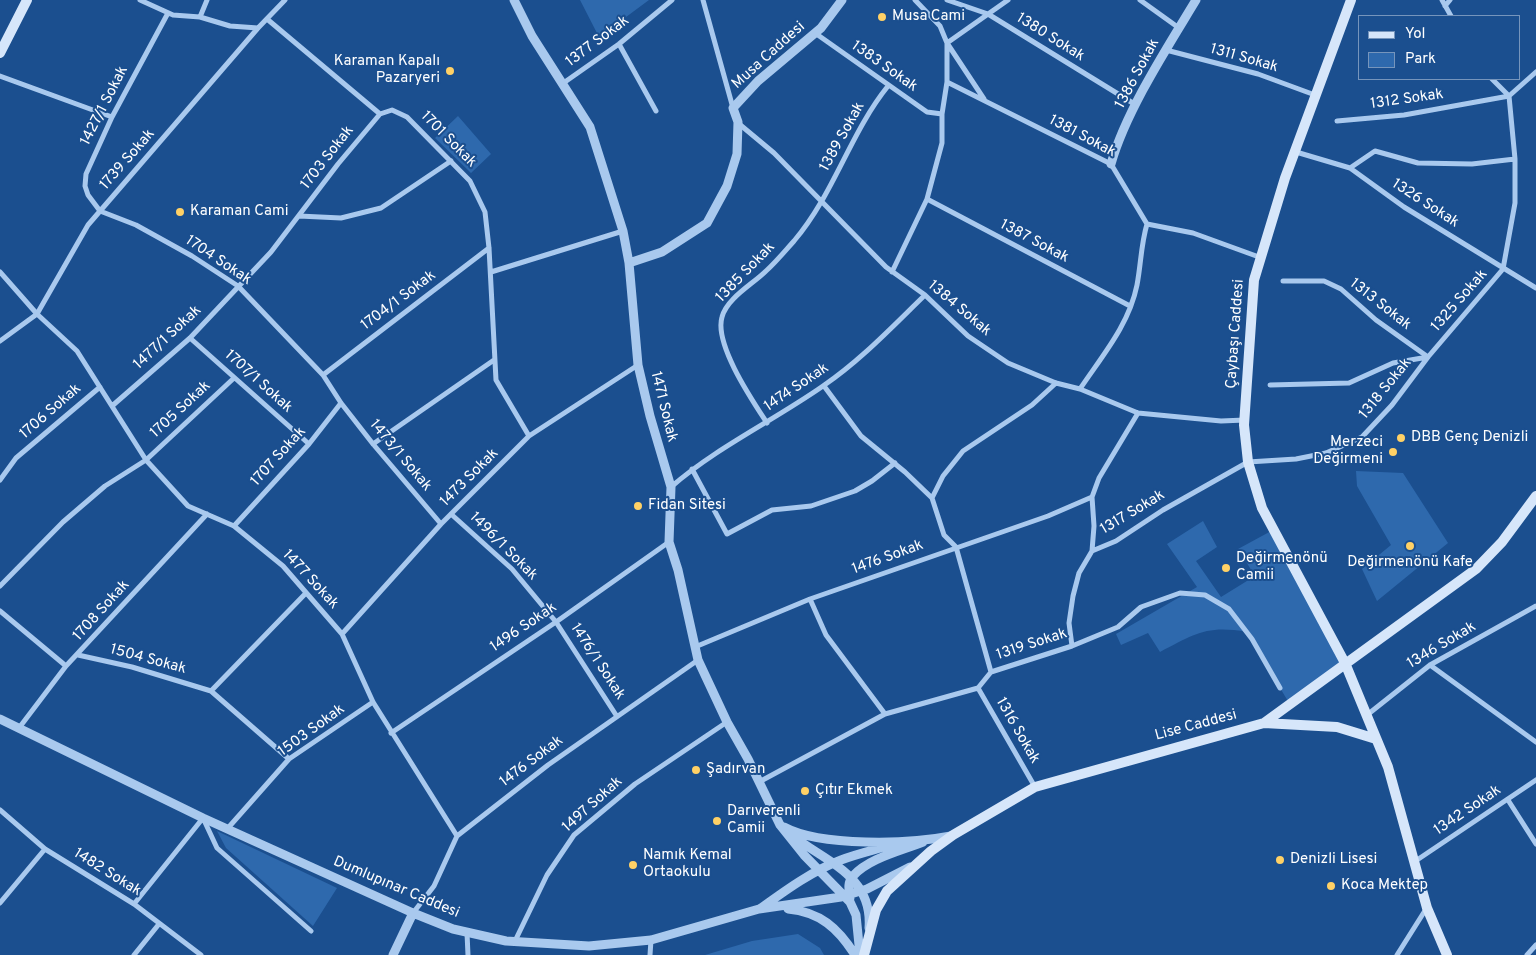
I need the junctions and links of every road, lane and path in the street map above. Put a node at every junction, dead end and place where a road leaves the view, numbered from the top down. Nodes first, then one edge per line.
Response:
1 (26, 0) edge
2 (140, 0) edge
3 (207, 0) edge
4 (285, 0) edge
5 (514, 0) edge
6 (672, 0) edge
7 (704, 0) edge
8 (842, 0) edge
9 (915, 0) edge
10 (947, 0) edge
11 (1008, 0) edge
12 (1140, 0) edge
13 (1196, 0) edge
14 (1351, 0) edge
15 (1450, 0) edge
16 (1443, 3) edge
17 (168, 13) junction
18 (988, 14) junction
19 (1450, 15) edge
20 (200, 17) junction
21 (267, 18) junction
22 (258, 28) junction
23 (1179, 28) junction
24 (815, 33) junction
25 (947, 43) junction
26 (618, 44) junction
27 (1166, 50) junction
28 (0, 53) edge
29 (1536, 72) edge
30 (0, 76) edge
31 (1493, 80) edge
32 (947, 82) junction
33 (561, 84) junction
34 (888, 86) junction
35 (1315, 95) junction
36 (1509, 96) junction
37 (984, 99) junction
38 (1137, 106) junction
39 (733, 108) junction
40 (656, 111) dead end
41 (380, 114) junction
42 (942, 114) junction
43 (112, 117) junction
44 (1337, 121) dead end
45 (738, 122) junction
46 (1296, 152) junction
47 (1515, 159) junction
48 (451, 161) junction
49 (1111, 164) junction
50 (1350, 168) junction
51 (927, 199) junction
52 (822, 202) junction
53 (100, 212) junction
54 (299, 216) junction
55 (1147, 224) junction
56 (623, 231) junction
57 (489, 248) junction
58 (1259, 257) junction
59 (629, 263) junction
60 (1504, 270) junction
61 (0, 272) edge
62 (491, 272) junction
63 (892, 272) junction
64 (1283, 281) dead end
65 (238, 286) junction
66 (1536, 288) edge
67 (925, 296) junction
68 (1130, 306) junction
69 (37, 314) junction
70 (190, 338) junction
71 (0, 341) edge
72 (1428, 357) junction
73 (494, 360) junction
74 (638, 365) junction
75 (323, 375) junction
76 (234, 378) junction
77 (1056, 383) junction
78 (824, 386) junction
79 (1270, 386) dead end
80 (100, 387) junction
81 (1080, 389) junction
82 (341, 404) junction
83 (112, 406) junction
84 (1138, 413) junction
85 (1245, 420) junction
86 (767, 423) junction
87 (529, 436) junction
88 (309, 444) junction
89 (373, 444) junction
90 (146, 460) junction
91 (1248, 462) junction
92 (895, 463) junction
93 (692, 469) junction
94 (0, 480) edge
95 (672, 487) junction
96 (1536, 496) edge
97 (1092, 497) junction
98 (932, 498) junction
99 (207, 514) junction
100 (451, 514) junction
101 (441, 524) junction
102 (234, 526) junction
103 (669, 542) junction
104 (956, 547) junction
105 (1092, 550) junction
106 (0, 586) edge
107 (306, 593) junction
108 (810, 599) junction
109 (1536, 607) edge
110 (0, 611) edge
111 (556, 622) junction
112 (342, 634) junction
113 (1072, 646) junction
114 (695, 647) junction
115 (78, 655) junction
116 (698, 660) junction
117 (1345, 663) junction
118 (1430, 665) junction
119 (66, 666) junction
120 (991, 672) junction
121 (978, 688) junction
122 (1280, 688) dead end
123 (211, 691) junction
124 (373, 702) junction
125 (885, 714) junction
126 (616, 715) junction
127 (1366, 715) junction
128 (0, 719) edge
129 (727, 722) junction
130 (1264, 723) junction
131 (19, 728) junction
132 (392, 733) junction
133 (1376, 739) junction
134 (1536, 742) edge
135 (289, 759) junction
136 (1536, 780) edge
137 (759, 782) junction
138 (1034, 787) junction
139 (1508, 800) junction
140 (0, 810) edge
141 (204, 818) junction
142 (780, 825) junction
143 (228, 828) junction
144 (953, 835) junction
145 (456, 836) junction
146 (908, 840) junction
147 (930, 840) junction
148 (1536, 844) edge
149 (45, 849) junction
150 (1414, 862) junction
151 (834, 863) junction
152 (915, 865) junction
153 (819, 870) junction
154 (852, 877) junction
155 (863, 890) junction
156 (848, 897) junction
157 (0, 903) edge
158 (134, 904) junction
159 (773, 908) junction
160 (1427, 908) junction
161 (759, 910) junction
162 (413, 913) junction
163 (159, 924) junction
164 (869, 930) junction
165 (311, 931) dead end
166 (467, 933) junction
167 (651, 940) junction
168 (514, 942) junction
169 (1536, 946) edge
170 (134, 955) edge
171 (201, 955) edge
172 (392, 955) edge
173 (468, 955) edge
174 (650, 955) edge
175 (854, 955) edge
176 (862, 955) edge
177 (1397, 955) edge
178 (1447, 955) edge
179 (1527, 955) edge

1 - 28 main road
2 - 17 street
3 - 20 street
4 - 21 street, 1739 Sokak
5 - 33 street, 1471 Sokak
6 - 26 street, 1377 Sokak
7 - 39 street
8 - 24 street, Musa Caddesi
9 - 25 street
10 - 18 street, 1380 Sokak
11 - 18 street
12 - 23 street
13 - 23 street, 1386 Sokak
14 - 35 main road, Çaybaşı Caddesi
15 - 16 street
16 - 19 street
17 - 20 street
17 - 43 street, 1427/1 Sokak
18 - 25 street
18 - 38 street, 1380 Sokak
20 - 22 street
21 - 22 street, 1739 Sokak
21 - 41 street
22 - 53 street, 1739 Sokak
23 - 27 street, 1386 Sokak
24 - 34 street, 1383 Sokak
24 - 39 street, Musa Caddesi
25 - 32 street
25 - 37 street, 1381 Sokak
26 - 33 street, 1377 Sokak
26 - 40 street
27 - 35 street, 1311 Sokak
27 - 38 street, 1386 Sokak
29 - 36 street
30 - 43 street
31 - 36 street
32 - 37 street, 1381 Sokak
32 - 42 street
33 - 56 street, 1471 Sokak
34 - 42 street, 1383 Sokak
34 - 52 street, 1389 Sokak
35 - 46 main road, Çaybaşı Caddesi
36 - 44 street, 1312 Sokak
36 - 47 street, 1325 Sokak
37 - 49 street, 1381 Sokak
38 - 49 street, 1386 Sokak
39 - 45 street, Musa Caddesi
41 - 48 street, 1701 Sokak
41 - 54 street, 1703 Sokak
42 - 51 street
43 - 53 street, 1427/1 Sokak
45 - 52 street, 1384 Sokak
45 - 59 street, Musa Caddesi
46 - 50 street, 1326 Sokak
46 - 58 main road, Çaybaşı Caddesi
47 - 50 street
47 - 60 street, 1325 Sokak
48 - 54 street
48 - 57 street, 1701 Sokak
49 - 55 street, 1381 Sokak
50 - 60 street, 1326 Sokak
51 - 63 street
51 - 68 street, 1387 Sokak
52 - 63 street, 1384 Sokak
52 - 86 street, 1385 Sokak
53 - 65 street, 1704 Sokak
53 - 69 street, 1739 Sokak
54 - 65 street, 1703 Sokak
55 - 58 street
55 - 68 street
56 - 59 street, 1471 Sokak
56 - 62 street
57 - 62 street, 1701 Sokak
57 - 75 street, 1704/1 Sokak
58 - 85 main road, Çaybaşı Caddesi
59 - 74 street, 1471 Sokak
60 - 66 street, 1326 Sokak
60 - 72 street, 1325 Sokak
61 - 69 street, 1477 Sokak
62 - 73 street, 1701 Sokak
63 - 67 street, 1384 Sokak
64 - 72 street, 1313 Sokak
65 - 70 street, 1477/1 Sokak
65 - 75 street, 1704 Sokak
67 - 77 street, 1384 Sokak
67 - 78 street, 1474 Sokak
68 - 81 street
69 - 71 street, 1739 Sokak
69 - 80 street, 1477 Sokak
70 - 76 street, 1707/1 Sokak
70 - 83 street, 1477/1 Sokak
72 - 79 street
72 - 91 street, 1318 Sokak
73 - 87 street, 1701 Sokak
73 - 89 street
74 - 87 street, 1473 Sokak
74 - 95 street, 1471 Sokak
75 - 82 street, 1704 Sokak
76 - 88 street, 1707/1 Sokak
76 - 90 street, 1705 Sokak
77 - 81 street, 1384 Sokak
77 - 98 street
78 - 86 street, 1474 Sokak
78 - 92 street
80 - 83 street, 1477 Sokak
80 - 94 street, 1706 Sokak
81 - 84 street, 1384 Sokak
82 - 88 street, 1707 Sokak
82 - 89 street, 1473/1 Sokak
83 - 90 street, 1477 Sokak
84 - 85 street, 1384 Sokak
84 - 97 street
85 - 91 main road, Çaybaşı Caddesi
86 - 93 street, 1474 Sokak
87 - 100 street, 1473 Sokak
88 - 102 street, 1707 Sokak
89 - 101 street, 1473/1 Sokak
90 - 99 street, 1477 Sokak
90 - 106 street, 1705 Sokak
91 - 105 street, 1317 Sokak
91 - 117 main road, Çaybaşı Caddesi
92 - 93 street
92 - 98 street
93 - 95 street, 1474 Sokak
95 - 103 street, 1471 Sokak
96 - 117 main road, Lise Caddesi
97 - 104 street, 1476 Sokak
97 - 105 street
98 - 104 street
99 - 102 street, 1477 Sokak
99 - 115 street, 1708 Sokak
100 - 101 street, 1473 Sokak
100 - 111 street, 1496/1 Sokak
101 - 112 street, 1473 Sokak
102 - 107 street, 1477 Sokak
103 - 111 street, 1496 Sokak
103 - 114 street, 1471 Sokak
104 - 108 street, 1476 Sokak
104 - 120 street
105 - 113 street, 1317 Sokak
107 - 112 street, 1477 Sokak
107 - 123 street
108 - 114 street, 1476 Sokak
108 - 125 street
109 - 118 street, 1346 Sokak
110 - 119 street
111 - 126 street, 1476/1 Sokak
111 - 132 street, 1496 Sokak
112 - 124 street, 1477 Sokak
113 - 120 street, 1319 Sokak
113 - 122 street, 1319 Sokak
114 - 116 street, 1471 Sokak
115 - 119 street, 1708 Sokak
115 - 123 street, 1504 Sokak
116 - 126 street, 1476 Sokak
116 - 129 street, 1471 Sokak
117 - 127 main road, Çaybaşı Caddesi
117 - 130 main road, Lise Caddesi
118 - 127 street, 1346 Sokak
118 - 134 street
119 - 131 street, 1708 Sokak
120 - 121 street, 1319 Sokak
121 - 125 street
121 - 138 street, 1316 Sokak
123 - 135 street, 1504 Sokak
124 - 132 street, 1477 Sokak
124 - 135 street, 1503 Sokak
125 - 137 street
126 - 145 street, 1476 Sokak
127 - 133 main road, Çaybaşı Caddesi
128 - 131 street, Dumlupınar Caddesi
129 - 137 street, 1471 Sokak
129 - 168 street, 1497 Sokak
130 - 133 main road
130 - 138 main road, Lise Caddesi
131 - 141 street, Dumlupınar Caddesi
132 - 145 street, 1477 Sokak
133 - 150 main road, Çaybaşı Caddesi
135 - 143 street, 1503 Sokak
136 - 139 street, 1342 Sokak
137 - 142 street, 1471 Sokak
138 - 144 main road, Lise Caddesi
139 - 148 street
139 - 150 street, 1342 Sokak
140 - 149 street, 1482 Sokak
141 - 143 street, Dumlupınar Caddesi
141 - 158 street
141 - 165 street
142 - 146 street
142 - 151 street
142 - 153 street
143 - 162 street, Dumlupınar Caddesi
144 - 147 street
144 - 152 main road, Lise Caddesi
145 - 162 street, 1476 Sokak
146 - 147 street
146 - 151 street
147 - 154 street
149 - 157 street
149 - 158 street, 1482 Sokak
150 - 160 main road, Çaybaşı Caddesi
151 - 153 street
151 - 154 street
152 - 155 street, Dumlupınar Caddesi
152 - 164 main road, Lise Caddesi
153 - 156 street
153 - 161 street
154 - 155 street
154 - 156 street
155 - 156 street, Dumlupınar Caddesi
155 - 164 street
156 - 159 street, Dumlupınar Caddesi
156 - 176 street
158 - 163 street, 1482 Sokak
159 - 161 street, Dumlupınar Caddesi
159 - 175 street
160 - 177 street
160 - 178 main road, Çaybaşı Caddesi
161 - 167 street, Dumlupınar Caddesi
162 - 166 street, Dumlupınar Caddesi
162 - 172 street
163 - 170 street
163 - 171 street, 1482 Sokak
164 - 176 main road, Lise Caddesi
166 - 168 street, Dumlupınar Caddesi
166 - 173 street
167 - 168 street, Dumlupınar Caddesi
167 - 174 street
169 - 179 street

